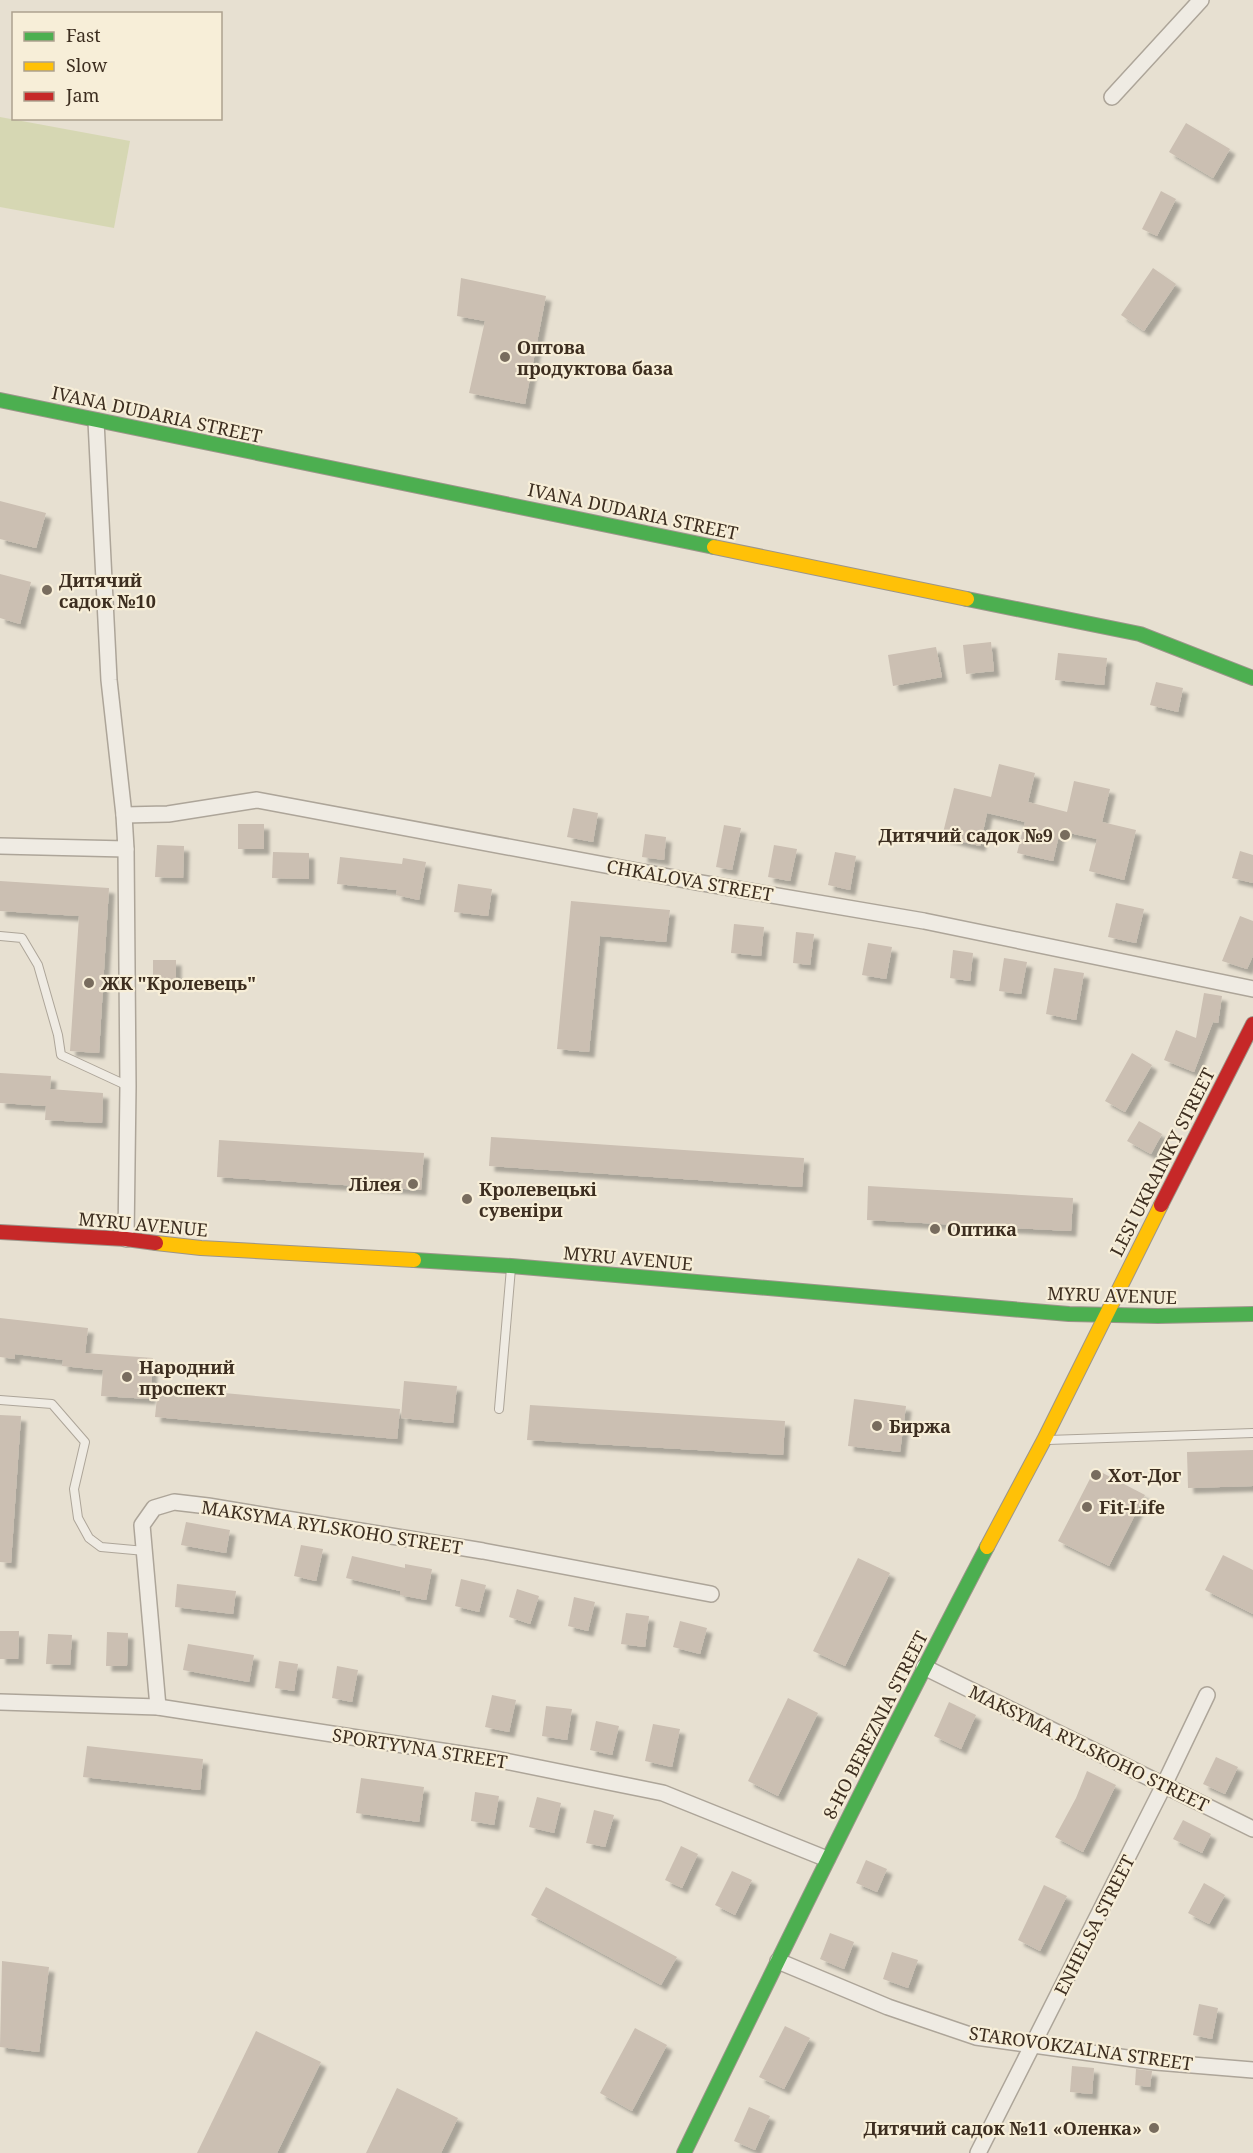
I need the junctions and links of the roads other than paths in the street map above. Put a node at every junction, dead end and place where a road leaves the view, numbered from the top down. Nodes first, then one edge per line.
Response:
1 (1201, 0) edge
2 (1112, 97) dead end
3 (0, 400) edge
4 (96, 421) junction
5 (1253, 678) edge
6 (124, 815) junction
7 (0, 846) edge
8 (126, 849) junction
9 (0, 936) edge
10 (1253, 989) edge
11 (1253, 1024) edge
12 (128, 1086) junction
13 (0, 1232) edge
14 (126, 1239) junction
15 (511, 1266) junction
16 (1253, 1314) edge
17 (1104, 1316) junction
18 (0, 1400) edge
19 (499, 1409) dead end
20 (1253, 1433) edge
21 (1044, 1440) junction
22 (146, 1551) junction
23 (711, 1594) dead end
24 (924, 1667) junction
25 (1208, 1695) dead end
26 (0, 1702) edge
27 (158, 1707) junction
28 (1164, 1785) junction
29 (1253, 1829) edge
30 (827, 1859) junction
31 (778, 1962) junction
32 (1034, 2046) junction
33 (1253, 2070) edge
34 (684, 2153) edge
35 (978, 2153) edge

1 - 2 street
3 - 4 street, IVANA DUDARIA STREET
4 - 5 street, IVANA DUDARIA STREET
4 - 6 street
6 - 8 street
6 - 10 street, CHKALOVA STREET
7 - 8 street
8 - 12 street
9 - 12 lane
11 - 17 street, LESI UKRAINKY STREET
12 - 14 street
13 - 14 street, MYRU AVENUE
14 - 15 street, MYRU AVENUE
15 - 17 street, MYRU AVENUE
15 - 19 lane
16 - 17 street, MYRU AVENUE
17 - 21 street, 8-HO BEREZNIA STREET
18 - 22 lane
20 - 21 lane
21 - 24 street, 8-HO BEREZNIA STREET
22 - 23 street, MAKSYMA RYLSKOHO STREET
22 - 27 street, MAKSYMA RYLSKOHO STREET
24 - 28 street, MAKSYMA RYLSKOHO STREET
24 - 30 street, 8-HO BEREZNIA STREET
25 - 28 street, ENHELSA STREET
26 - 27 street, SPORTYVNA STREET
27 - 30 street, SPORTYVNA STREET
28 - 29 street, MAKSYMA RYLSKOHO STREET
28 - 32 street, ENHELSA STREET
30 - 31 street, 8-HO BEREZNIA STREET
31 - 32 street, STAROVOKZALNA STREET
31 - 34 street, 8-HO BEREZNIA STREET
32 - 33 street, STAROVOKZALNA STREET
32 - 35 street, ENHELSA STREET

